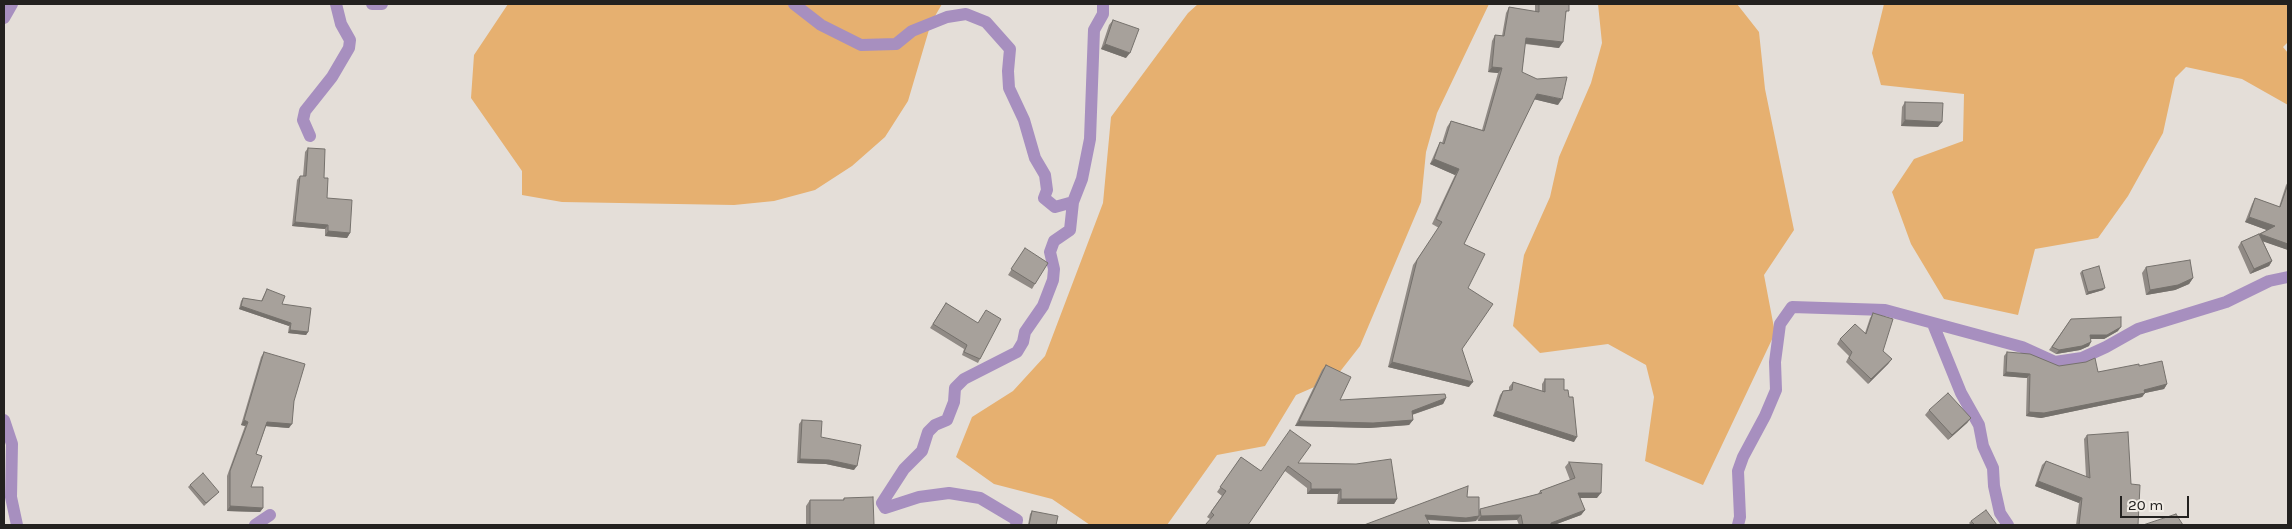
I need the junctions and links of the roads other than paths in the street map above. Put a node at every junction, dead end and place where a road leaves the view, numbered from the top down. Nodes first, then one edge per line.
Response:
1 (12, 4) edge
2 (336, 4) edge
3 (372, 4) edge
4 (382, 4) edge
5 (794, 4) edge
6 (1103, 4) edge
7 (4, 18) edge
8 (310, 136) dead end
9 (1073, 202) junction
10 (2288, 277) edge
11 (1933, 324) junction
12 (4, 420) edge
13 (270, 516) dead end
14 (17, 525) edge
15 (255, 525) edge
16 (1016, 525) edge
17 (1738, 525) edge
18 (2008, 525) edge

1 - 7 street
2 - 8 street
3 - 4 street
5 - 9 street
6 - 9 street
9 - 16 street
10 - 11 street
11 - 17 street
11 - 18 street
12 - 14 street
13 - 15 street

